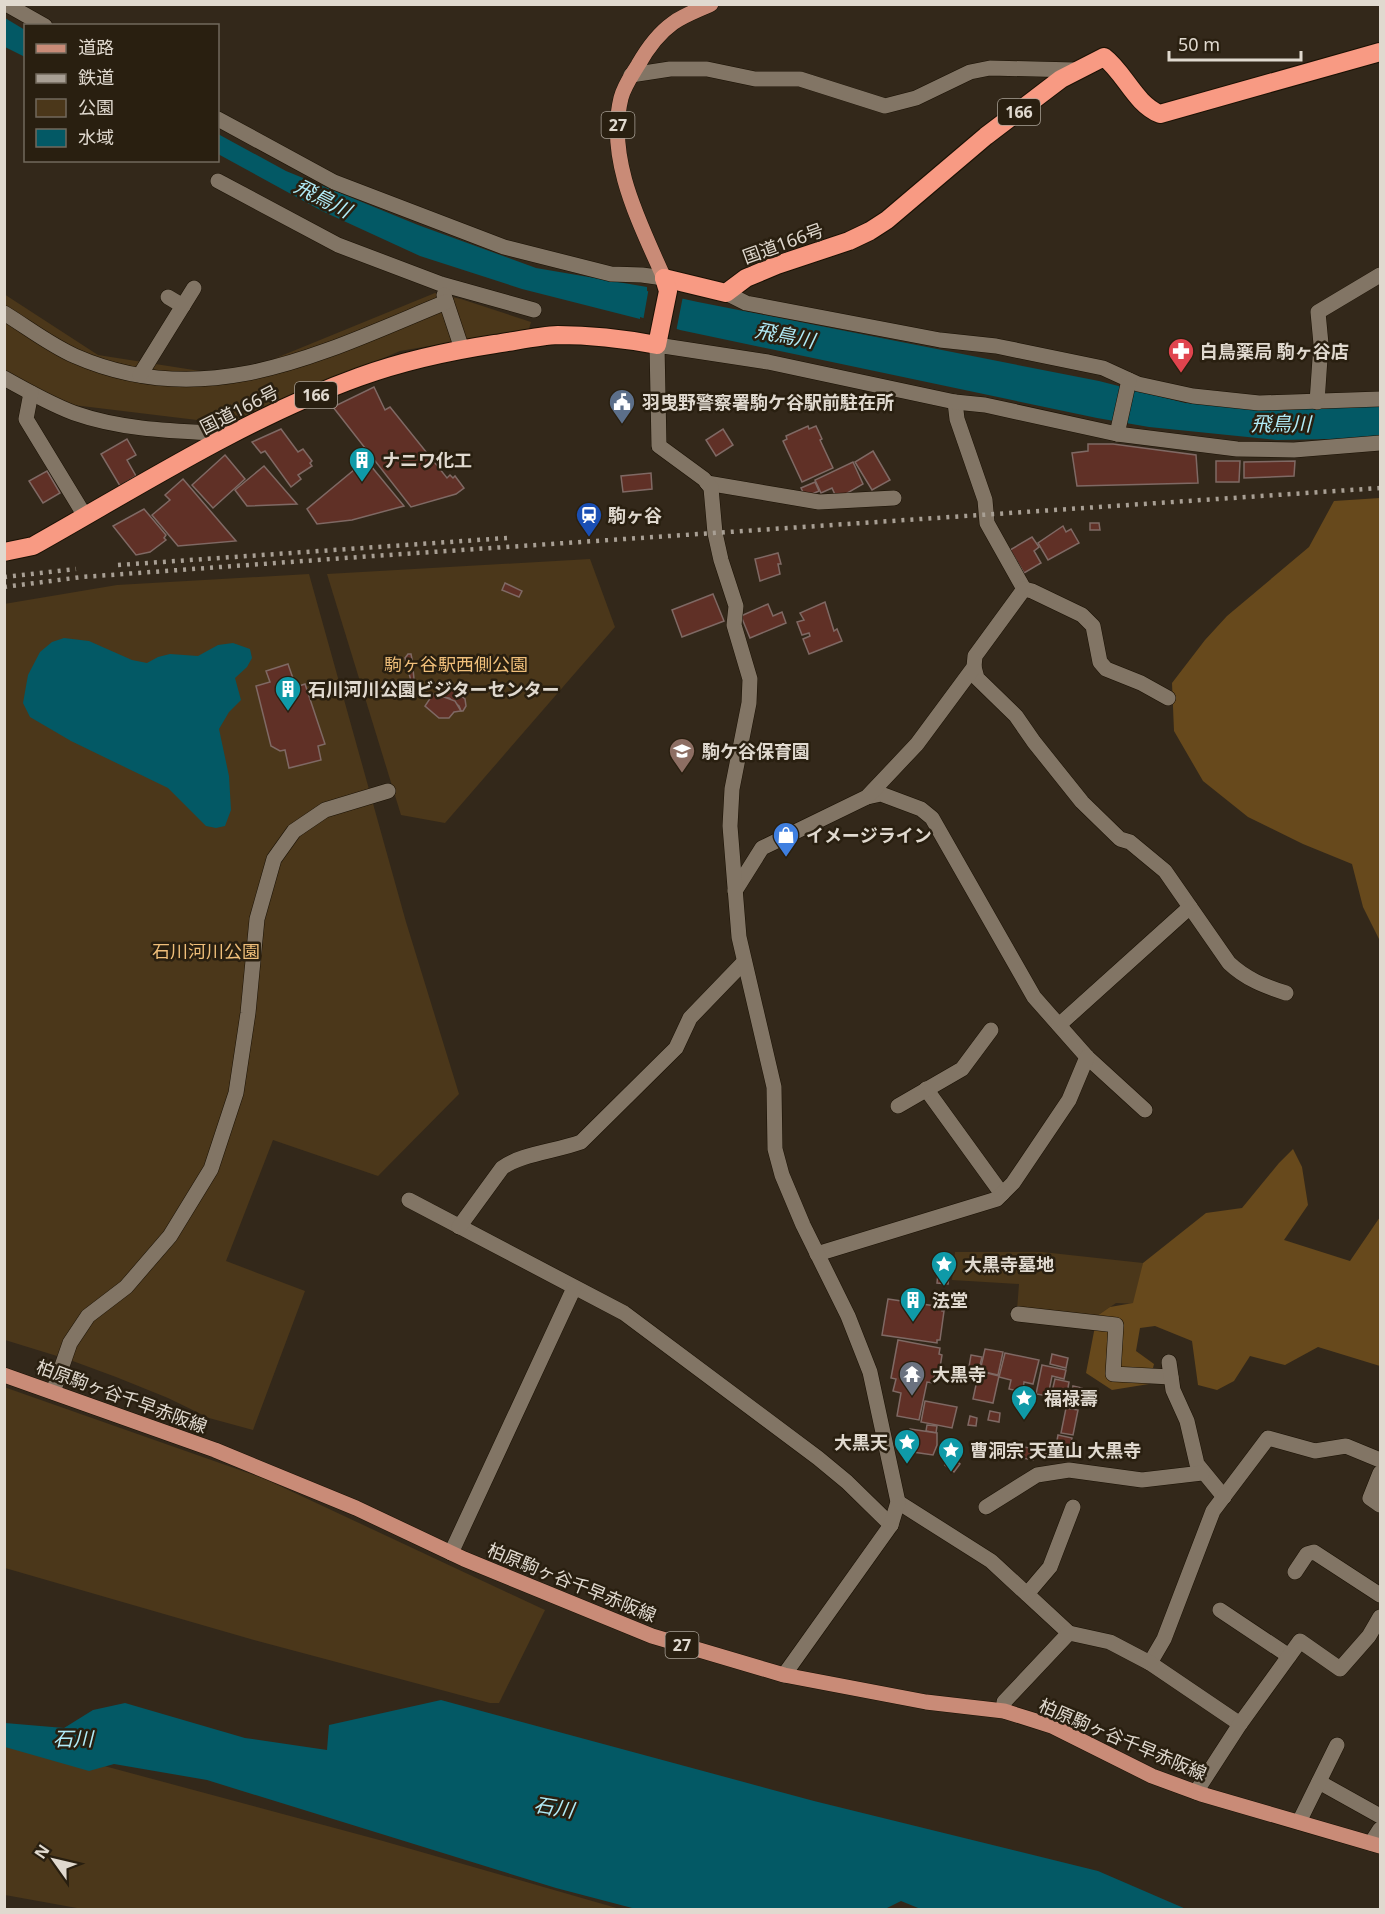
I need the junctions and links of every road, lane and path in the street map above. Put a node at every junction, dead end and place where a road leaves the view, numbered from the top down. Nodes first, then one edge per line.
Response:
1 (6, 4) edge
2 (711, 4) edge
3 (41, 24) edge
4 (1380, 52) edge
5 (1075, 70) junction
6 (631, 75) junction
7 (219, 120) edge
8 (218, 181) dead end
9 (1380, 275) edge
10 (441, 284) junction
11 (666, 284) junction
12 (194, 288) dead end
13 (726, 293) junction
14 (168, 297) dead end
15 (446, 302) junction
16 (183, 306) junction
17 (534, 310) dead end
18 (4, 314) edge
19 (659, 338) junction
20 (462, 349) junction
21 (140, 375) junction
22 (4, 378) edge
23 (1129, 383) junction
24 (31, 393) junction
25 (1380, 399) edge
26 (955, 402) junction
27 (1317, 402) junction
28 (1118, 431) junction
29 (233, 434) junction
30 (1380, 443) edge
31 (707, 483) junction
32 (894, 498) dead end
33 (86, 516) junction
34 (4, 552) edge
35 (1024, 589) junction
36 (974, 667) junction
37 (1167, 698) dead end
38 (388, 791) dead end
39 (867, 797) junction
40 (735, 891) junction
41 (1190, 907) junction
42 (744, 962) junction
43 (1286, 993) dead end
44 (1059, 1025) junction
45 (991, 1030) dead end
46 (1087, 1057) junction
47 (926, 1089) junction
48 (898, 1106) dead end
49 (1145, 1110) dead end
50 (1002, 1194) junction
51 (409, 1200) dead end
52 (459, 1227) junction
53 (818, 1254) junction
54 (574, 1288) junction
55 (1018, 1314) dead end
56 (4, 1375) edge
57 (53, 1392) junction
58 (1380, 1460) edge
59 (1202, 1473) junction
60 (1380, 1473) edge
61 (1224, 1497) junction
62 (898, 1502) junction
63 (1380, 1505) edge
64 (986, 1507) dead end
65 (1073, 1507) dead end
66 (891, 1526) junction
67 (452, 1553) junction
68 (1295, 1572) dead end
69 (1027, 1594) junction
70 (1380, 1595) edge
71 (1220, 1610) dead end
72 (1380, 1617) edge
73 (1069, 1633) junction
74 (1289, 1656) junction
75 (1150, 1663) junction
76 (784, 1675) junction
77 (1004, 1711) junction
78 (1240, 1724) junction
79 (1336, 1745) dead end
80 (1319, 1782) junction
81 (1196, 1792) junction
82 (1380, 1816) edge
83 (1299, 1822) junction
84 (1380, 1829) edge
85 (1376, 1845) edge

1 - 3 street
2 - 6 main road, 27
4 - 5 highway, 国道166号 / 166
5 - 6 street
5 - 13 highway, 国道166号 / 166
6 - 11 main road, 27
7 - 11 street
8 - 10 street
9 - 27 street
10 - 15 street
10 - 17 street
11 - 13 highway
11 - 19 highway
12 - 16 street
13 - 23 street
14 - 16 street
15 - 20 street
15 - 21 street
16 - 21 street
18 - 21 street
19 - 20 highway, 国道166号 / 166
19 - 26 street
19 - 31 street
20 - 29 highway, 国道166号 / 166
22 - 24 street
23 - 27 street
23 - 28 street
24 - 29 street
24 - 33 street
25 - 27 street
26 - 28 street
26 - 35 street
28 - 30 street
29 - 33 highway, 国道166号 / 166
31 - 32 street
31 - 40 street
33 - 34 highway, 国道166号 / 166
35 - 36 street
35 - 37 street
36 - 39 street
36 - 41 street
38 - 57 street
39 - 40 street
39 - 44 street
40 - 42 street
41 - 43 street
41 - 44 street
42 - 52 street
42 - 53 street
44 - 46 street
45 - 47 street
46 - 49 street
46 - 50 street
47 - 48 street
47 - 50 street
50 - 53 street
51 - 52 street
52 - 54 street
53 - 62 street
54 - 66 street
54 - 67 street
55 - 59 street
56 - 57 main road, 柏原駒ヶ谷千早赤阪線 / 27
57 - 67 main road, 柏原駒ヶ谷千早赤阪線 / 27
58 - 61 street
59 - 61 street
59 - 64 street
60 - 63 street
61 - 75 street
62 - 66 street
62 - 69 street
65 - 69 street
66 - 76 street
67 - 76 main road, 柏原駒ヶ谷千早赤阪線 / 27
68 - 70 street
69 - 73 street
71 - 74 street
72 - 74 street
73 - 75 street
73 - 77 street
74 - 78 street
75 - 78 street
76 - 77 main road, 柏原駒ヶ谷千早赤阪線 / 27
77 - 81 main road, 柏原駒ヶ谷千早赤阪線 / 27
78 - 81 street
79 - 80 street
80 - 82 street
80 - 83 street
81 - 83 main road, 柏原駒ヶ谷千早赤阪線 / 27
83 - 85 main road, 柏原駒ヶ谷千早赤阪線 / 27
84 - 85 street

